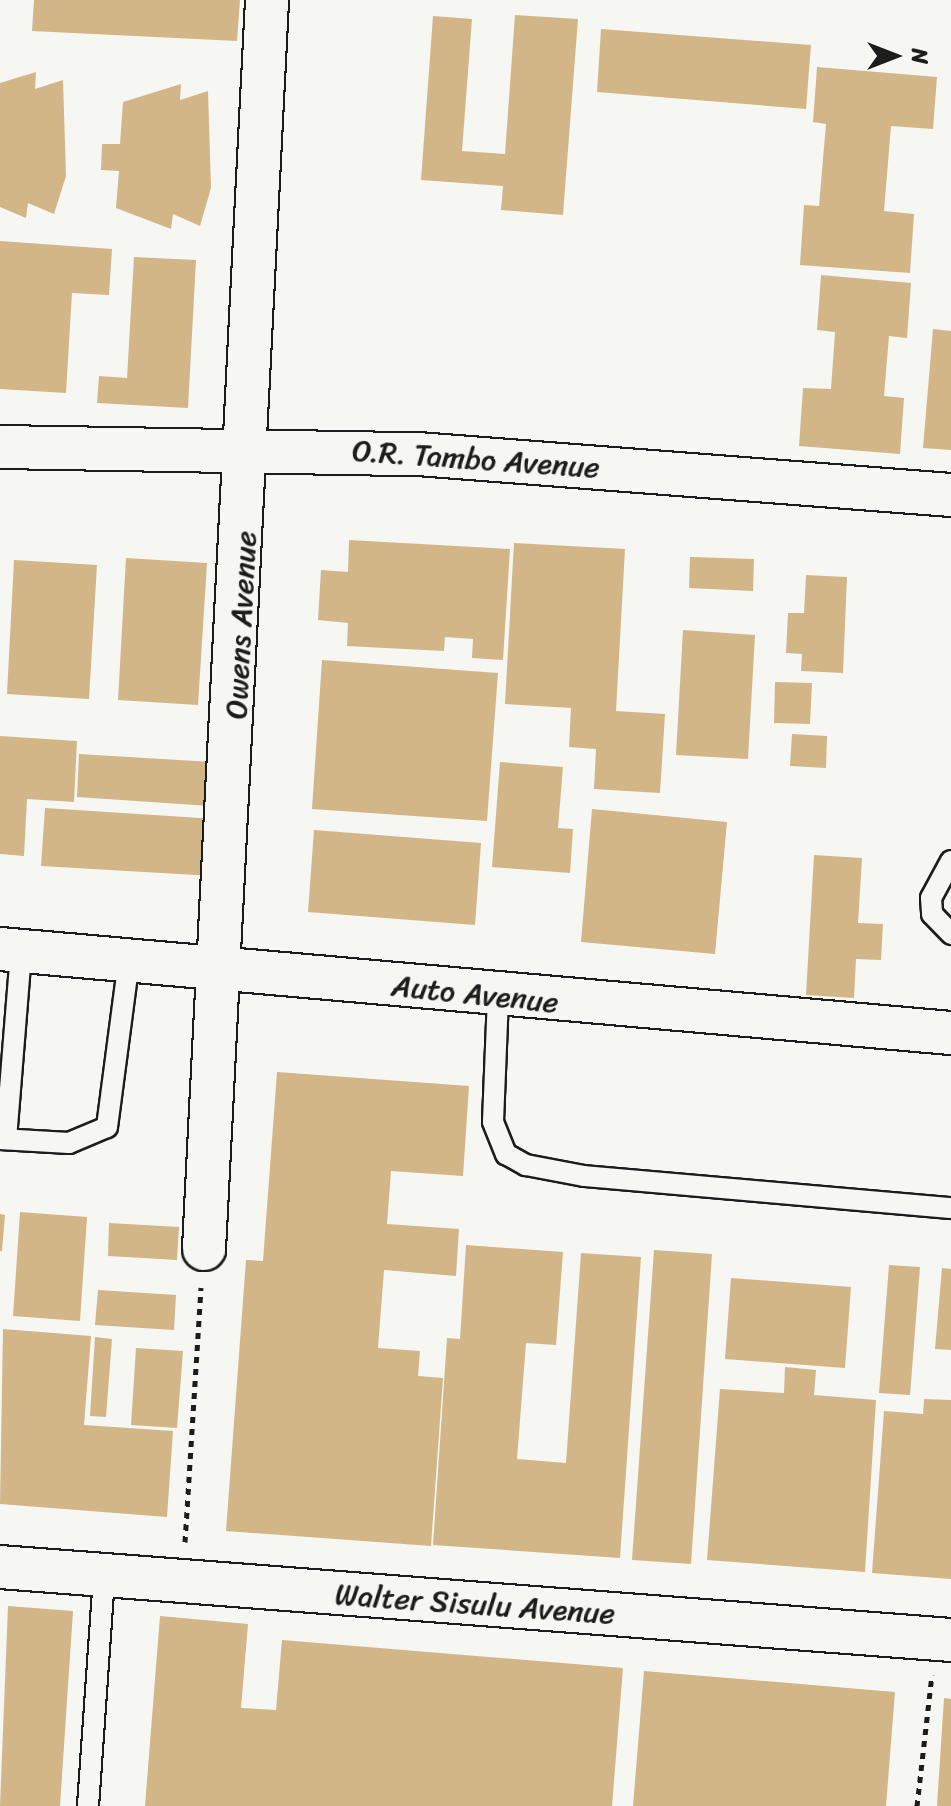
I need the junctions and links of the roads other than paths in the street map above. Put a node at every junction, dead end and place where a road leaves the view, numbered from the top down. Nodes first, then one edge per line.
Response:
1 (267, 0) edge
2 (0, 447) edge
3 (250, 447) junction
4 (951, 495) edge
5 (951, 861) edge
6 (951, 934) edge
7 (10, 950) edge
8 (129, 959) junction
9 (223, 967) junction
10 (498, 997) junction
11 (951, 1033) edge
12 (3, 1139) edge
13 (951, 1208) edge
14 (204, 1249) road end
15 (0, 1567) edge
16 (104, 1576) junction
17 (943, 1639) edge
18 (88, 1806) edge

1 - 3 street, Owens Avenue
2 - 3 street, O.R. Tambo Avenue
3 - 4 street, O.R. Tambo Avenue
3 - 9 street, Owens Avenue
5 - 6 lane
7 - 8 street, Auto Avenue
7 - 12 lane
8 - 9 street, Auto Avenue
8 - 12 lane
9 - 10 street, Auto Avenue
9 - 14 street, Owens Avenue
10 - 11 street, Auto Avenue
10 - 13 lane
15 - 16 street, Walter Sisulu Avenue
16 - 17 street, Walter Sisulu Avenue
16 - 18 lane

